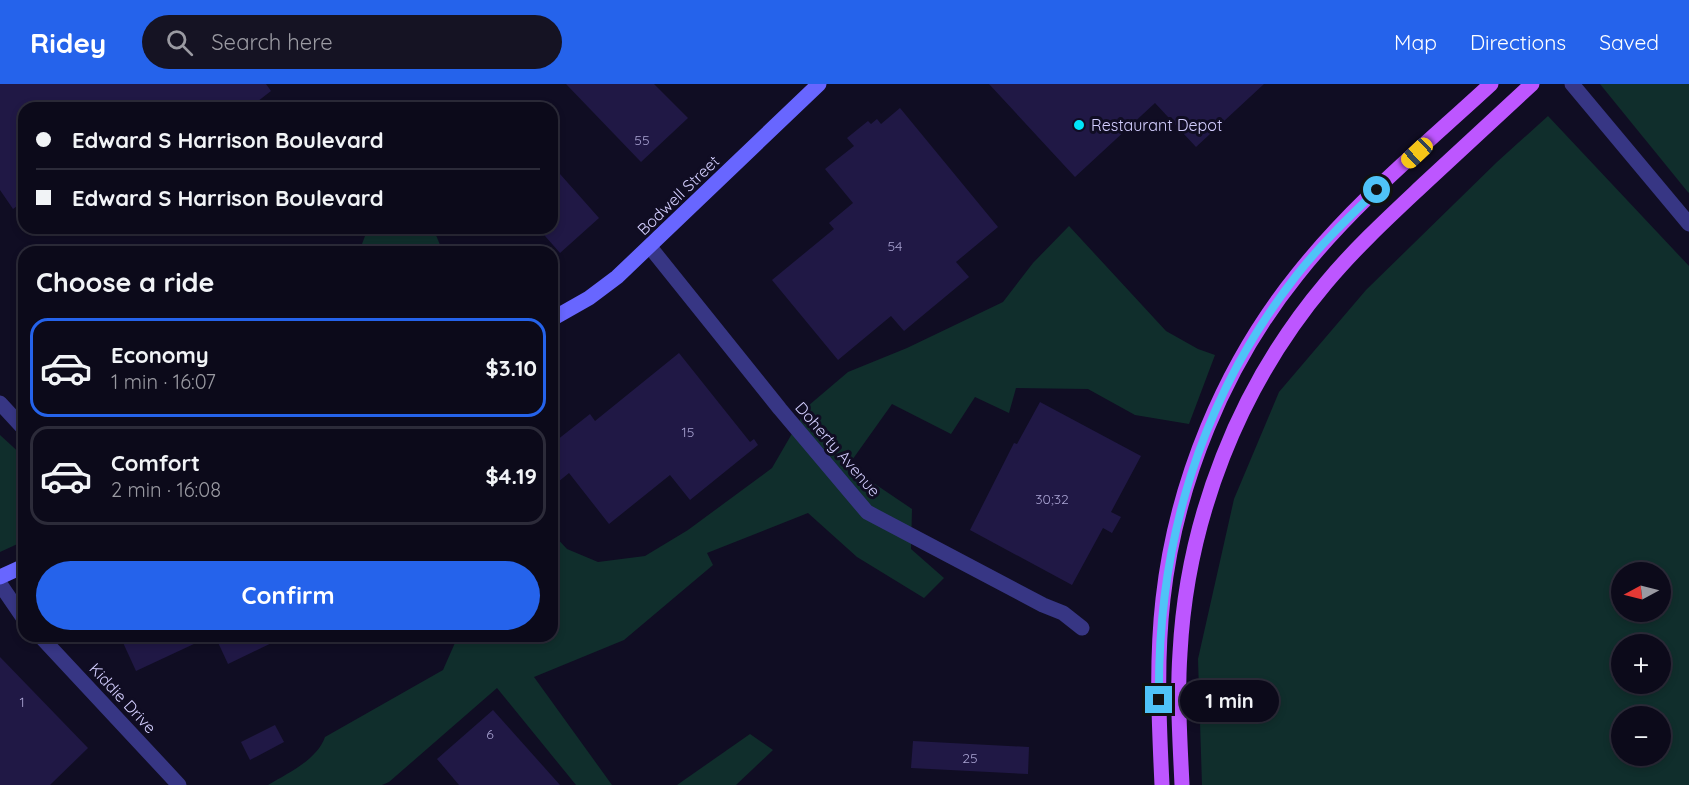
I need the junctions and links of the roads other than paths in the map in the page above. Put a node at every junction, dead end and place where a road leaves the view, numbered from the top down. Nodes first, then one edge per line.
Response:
1 (819, 84) edge
2 (1491, 84) edge
3 (1532, 84) edge
4 (1572, 84) edge
5 (1689, 224) edge
6 (650, 248) junction
7 (558, 316) edge
8 (0, 403) edge
9 (18, 422) edge
10 (18, 569) edge
11 (0, 577) edge
12 (0, 584) edge
13 (18, 610) edge
14 (1082, 628) dead end
15 (46, 642) edge
16 (180, 785) edge
17 (1162, 785) edge
18 (1182, 785) edge

1 - 6 street, Bodwell Street
2 - 17 main road
3 - 18 main road
4 - 5 street
6 - 7 street, Bodwell Street
6 - 14 street, Doherty Avenue
8 - 9 street
10 - 11 street
12 - 13 street
15 - 16 street, Kiddie Drive

